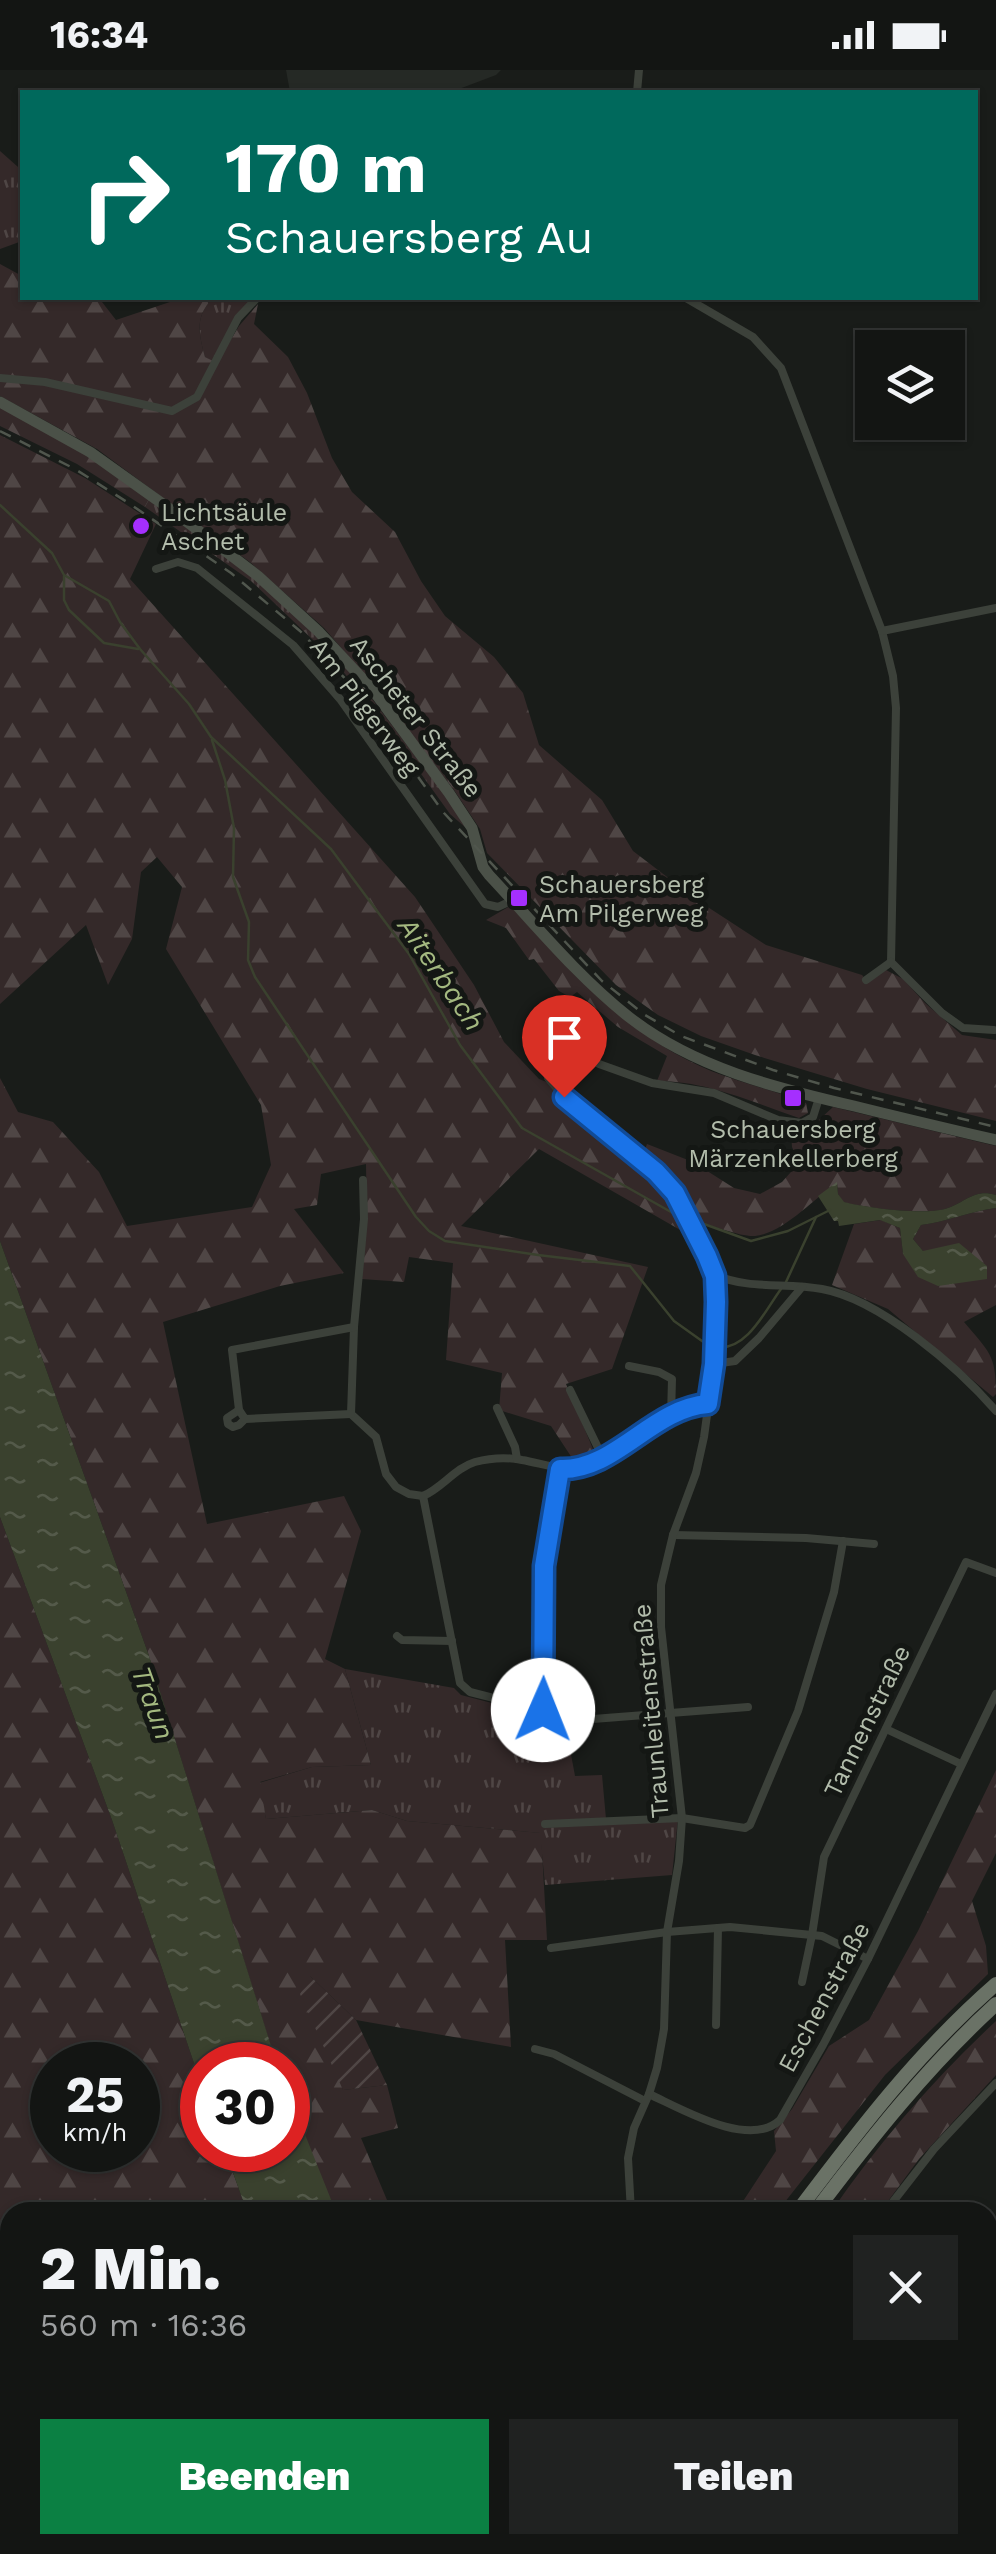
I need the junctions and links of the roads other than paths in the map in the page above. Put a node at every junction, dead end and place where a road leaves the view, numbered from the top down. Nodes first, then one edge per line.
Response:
1 (255, 300) edge
2 (689, 300) edge
3 (0, 378) edge
4 (0, 402) edge
5 (156, 568) dead end
6 (996, 608) edge
7 (882, 632) junction
8 (513, 900) junction
9 (891, 959) junction
10 (866, 980) dead end
11 (994, 1030) edge
12 (819, 1098) junction
13 (996, 1140) edge
14 (363, 1180) dead end
15 (715, 1276) junction
16 (797, 1286) junction
17 (354, 1327) junction
18 (714, 1360) junction
19 (628, 1366) dead end
20 (570, 1390) dead end
21 (708, 1404) junction
22 (497, 1408) dead end
23 (996, 1411) edge
24 (351, 1414) junction
25 (671, 1416) junction
26 (602, 1458) junction
27 (517, 1459) junction
28 (560, 1469) junction
29 (423, 1496) junction
30 (673, 1536) junction
31 (844, 1542) junction
32 (874, 1544) dead end
33 (996, 1574) edge
34 (396, 1636) dead end
35 (452, 1641) junction
36 (996, 1694) edge
37 (748, 1707) dead end
38 (543, 1710) junction
39 (672, 1713) junction
40 (886, 1728) junction
41 (962, 1764) junction
42 (682, 1818) junction
43 (545, 1824) dead end
44 (718, 1928) junction
45 (667, 1932) junction
46 (812, 1934) junction
47 (551, 1948) dead end
48 (868, 1959) junction
49 (802, 1982) dead end
50 (996, 1984) edge
51 (996, 2004) edge
52 (716, 2025) dead end
53 (535, 2049) dead end
54 (996, 2083) edge
55 (647, 2098) junction
56 (630, 2202) edge
57 (805, 2202) edge
58 (823, 2202) edge
59 (892, 2202) edge

1 - 3 street
2 - 7 street
4 - 8 main road, Ascheter Straße
5 - 8 street, Am Pilgerweg
6 - 7 street
7 - 9 street
8 - 12 main road, Ascheter Straße
9 - 10 street
9 - 11 street
12 - 13 main road, Ascheter Straße
12 - 15 street, Traunleitenstraße
14 - 17 street
15 - 16 street
15 - 18 street, Traunleitenstraße
16 - 18 street
16 - 23 street
17 - 24 street
17 - 24 street
18 - 21 street, Traunleitenstraße
19 - 25 street
20 - 26 street
21 - 25 street
21 - 30 street, Traunleitenstraße
22 - 27 street
24 - 29 street
25 - 26 street
26 - 28 street
27 - 28 street
27 - 29 street
28 - 38 street
29 - 35 street
30 - 31 street
30 - 39 street, Traunleitenstraße
31 - 32 street
31 - 42 street
33 - 40 street, Tannenstraße
34 - 35 street
35 - 38 street
36 - 41 street, Eschenstraße
37 - 39 street
38 - 39 street
39 - 42 street, Traunleitenstraße
40 - 41 street
40 - 46 street, Tannenstraße
41 - 48 street, Eschenstraße
42 - 43 street
42 - 45 street, Traunleitenstraße
44 - 45 street
44 - 46 street
44 - 52 street
45 - 47 street
45 - 55 street, Traunleitenstraße
46 - 48 street
46 - 49 street, Tannenstraße
48 - 55 street, Eschenstraße
50 - 57 highway
51 - 58 highway
53 - 55 street
54 - 59 street
55 - 56 street, Traunleitenstraße

